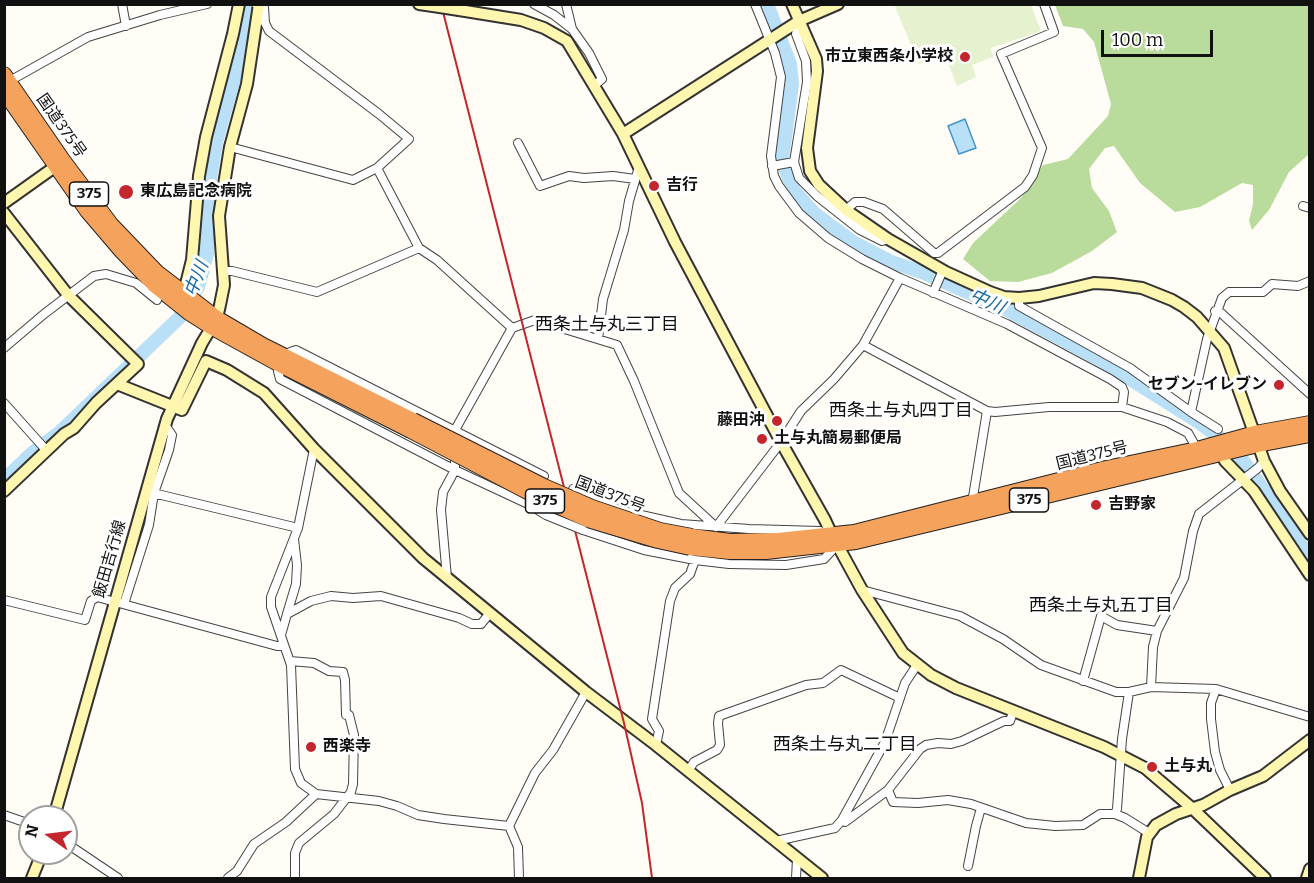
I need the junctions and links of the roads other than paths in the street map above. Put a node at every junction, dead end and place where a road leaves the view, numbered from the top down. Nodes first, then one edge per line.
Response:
1 (122, 4) edge
2 (207, 4) edge
3 (239, 4) edge
4 (419, 4) edge
5 (534, 4) edge
6 (566, 4) edge
7 (755, 4) edge
8 (792, 4) edge
9 (838, 4) edge
10 (1044, 4) edge
11 (258, 5) edge
12 (799, 21) junction
13 (126, 26) junction
14 (572, 29) junction
15 (770, 40) junction
16 (6, 83) edge
17 (595, 85) junction
18 (622, 134) junction
19 (518, 143) dead end
20 (230, 147) junction
21 (793, 162) junction
22 (773, 165) junction
23 (56, 166) junction
24 (639, 167) junction
25 (377, 168) junction
26 (635, 179) junction
27 (4, 203) edge
28 (846, 210) junction
29 (4, 213) edge
30 (888, 238) junction
31 (419, 248) junction
32 (224, 271) junction
33 (942, 272) junction
34 (900, 278) junction
35 (1310, 281) edge
36 (151, 288) junction
37 (933, 292) junction
38 (68, 295) junction
39 (179, 295) junction
40 (1019, 298) junction
41 (157, 300) dead end
42 (1215, 311) junction
43 (214, 322) junction
44 (512, 328) junction
45 (1209, 330) junction
46 (598, 339) junction
47 (863, 345) junction
48 (4, 348) edge
49 (283, 361) junction
50 (117, 384) junction
51 (1310, 394) edge
52 (4, 403) edge
53 (172, 406) junction
54 (1122, 407) junction
55 (987, 411) junction
56 (1191, 412) junction
57 (1310, 423) edge
58 (1218, 429) dead end
59 (455, 430) junction
60 (1310, 435) edge
61 (1257, 439) junction
62 (781, 442) junction
63 (1237, 444) junction
64 (1200, 448) junction
65 (45, 449) junction
66 (314, 449) junction
67 (1222, 454) junction
68 (1261, 464) junction
69 (455, 470) junction
70 (1244, 478) junction
71 (573, 489) dead end
72 (4, 491) edge
73 (150, 492) junction
74 (972, 503) junction
75 (530, 505) junction
76 (619, 510) junction
77 (681, 524) junction
78 (716, 527) junction
79 (298, 528) junction
80 (1310, 534) edge
81 (294, 537) junction
82 (611, 540) junction
83 (834, 540) junction
84 (692, 548) junction
85 (675, 556) junction
86 (1310, 574) edge
87 (447, 578) junction
88 (862, 590) junction
89 (4, 600) edge
90 (119, 603) junction
91 (490, 613) junction
92 (287, 614) junction
93 (1157, 631) junction
94 (281, 636) junction
95 (284, 646) junction
96 (290, 661) junction
97 (917, 665) junction
98 (1083, 681) junction
99 (1151, 687) junction
100 (1216, 689) junction
101 (586, 692) junction
102 (1129, 692) junction
103 (900, 698) junction
104 (1013, 712) junction
105 (1310, 717) edge
106 (1310, 740) edge
107 (656, 746) junction
108 (1122, 756) junction
109 (688, 771) junction
110 (888, 789) junction
111 (1230, 790) junction
112 (316, 794) junction
113 (346, 798) junction
114 (58, 805) edge
115 (981, 808) junction
116 (1193, 809) junction
117 (1115, 814) junction
118 (842, 820) junction
119 (509, 826) junction
120 (1149, 833) junction
121 (776, 841) junction
122 (78, 851) edge
123 (797, 859) junction
124 (968, 866) dead end
125 (1310, 869) edge
126 (118, 879) edge
127 (228, 879) edge
128 (295, 879) edge
129 (519, 879) edge
130 (796, 879) edge
131 (822, 879) edge
132 (1139, 879) edge
133 (1265, 879) edge
134 (1307, 879) edge

1 - 13 street
2 - 13 street
3 - 39 street
4 - 17 street, bridge
5 - 14 street
6 - 14 street
7 - 15 street
8 - 12 street
9 - 12 street
10 - 28 street
11 - 20 street, 飯田吉行線
11 - 25 street
12 - 15 street
12 - 21 street
12 - 28 street
13 - 16 street
14 - 17 street
15 - 18 street
15 - 22 street
16 - 23 highway, 国道375号 / 375
16 - 39 highway, 国道375号 / 375
17 - 18 street
18 - 24 street
19 - 26 street
20 - 25 street
20 - 32 street, 飯田吉行線
21 - 22 street
21 - 30 street
22 - 34 street
23 - 27 street
23 - 36 highway, 国道375号 / 375
24 - 26 street
24 - 62 street
25 - 31 street
26 - 46 street
28 - 30 street
29 - 38 street
30 - 33 street
31 - 32 street
31 - 44 street
32 - 43 street, 飯田吉行線
33 - 37 street
33 - 40 street
34 - 37 street
34 - 47 street
35 - 42 street
36 - 38 street
36 - 39 highway, 国道375号 / 375
36 - 41 street
37 - 54 street
38 - 48 street
38 - 50 street
39 - 43 highway, 国道375号 / 375
40 - 45 street
40 - 56 street
42 - 45 street
42 - 51 street
43 - 49 highway, 国道375号 / 375
43 - 53 street, 飯田吉行線
44 - 46 street
44 - 59 street
45 - 56 street
45 - 61 street
46 - 78 street
47 - 55 street
47 - 62 street
49 - 59 street
49 - 69 street
49 - 84 highway, 国道375号 / 375, bridge
50 - 53 street
50 - 65 street
52 - 65 street
53 - 66 street
53 - 73 street, 飯田吉行線
54 - 55 street
54 - 64 street
55 - 74 street
56 - 58 street
57 - 61 highway, 国道375号 / 375
59 - 69 street
59 - 75 street
60 - 61 highway, 国道375号 / 375
61 - 63 highway, 国道375号 / 375
61 - 68 street
62 - 78 street
62 - 83 street
63 - 64 highway, 国道375号 / 375
63 - 67 highway, 国道375号 / 375
64 - 74 highway, 国道375号 / 375
65 - 72 street
66 - 79 street
66 - 87 street
67 - 70 street
67 - 83 highway, 国道375号 / 375
68 - 70 street
68 - 80 street
69 - 75 street
69 - 87 street
70 - 86 street
70 - 93 street
71 - 76 street
73 - 79 street
73 - 90 street, 飯田吉行線
74 - 83 highway, 国道375号 / 375
75 - 82 street, bridge
76 - 77 street
76 - 82 street
77 - 78 street
77 - 85 street
78 - 83 street
79 - 81 street
81 - 92 street
81 - 94 street
82 - 85 street
83 - 84 highway, 国道375号 / 375
83 - 88 street
84 - 85 street
84 - 107 street
87 - 91 street
88 - 97 street
88 - 98 street
89 - 90 street
90 - 95 street
90 - 114 street, 飯田吉行線
91 - 92 street
91 - 101 street
92 - 94 street
93 - 98 street
93 - 99 street
94 - 95 street
95 - 96 street
96 - 112 street
96 - 113 street
97 - 103 street
97 - 104 street
98 - 102 street
99 - 100 street
99 - 102 street
100 - 105 street
100 - 111 street
101 - 107 street
101 - 119 street
102 - 108 street
103 - 109 street
103 - 118 street
104 - 108 street
104 - 110 street
106 - 111 street
107 - 109 street
108 - 116 street
108 - 117 street
109 - 121 street
110 - 115 street
110 - 118 street
111 - 116 street
112 - 113 street
112 - 127 street
113 - 119 street
113 - 128 street
115 - 117 street
115 - 124 street
116 - 120 street
116 - 133 street
117 - 120 street
118 - 121 street
119 - 129 street
120 - 132 street
121 - 123 street
122 - 126 street
123 - 130 street
123 - 131 street
125 - 134 street

